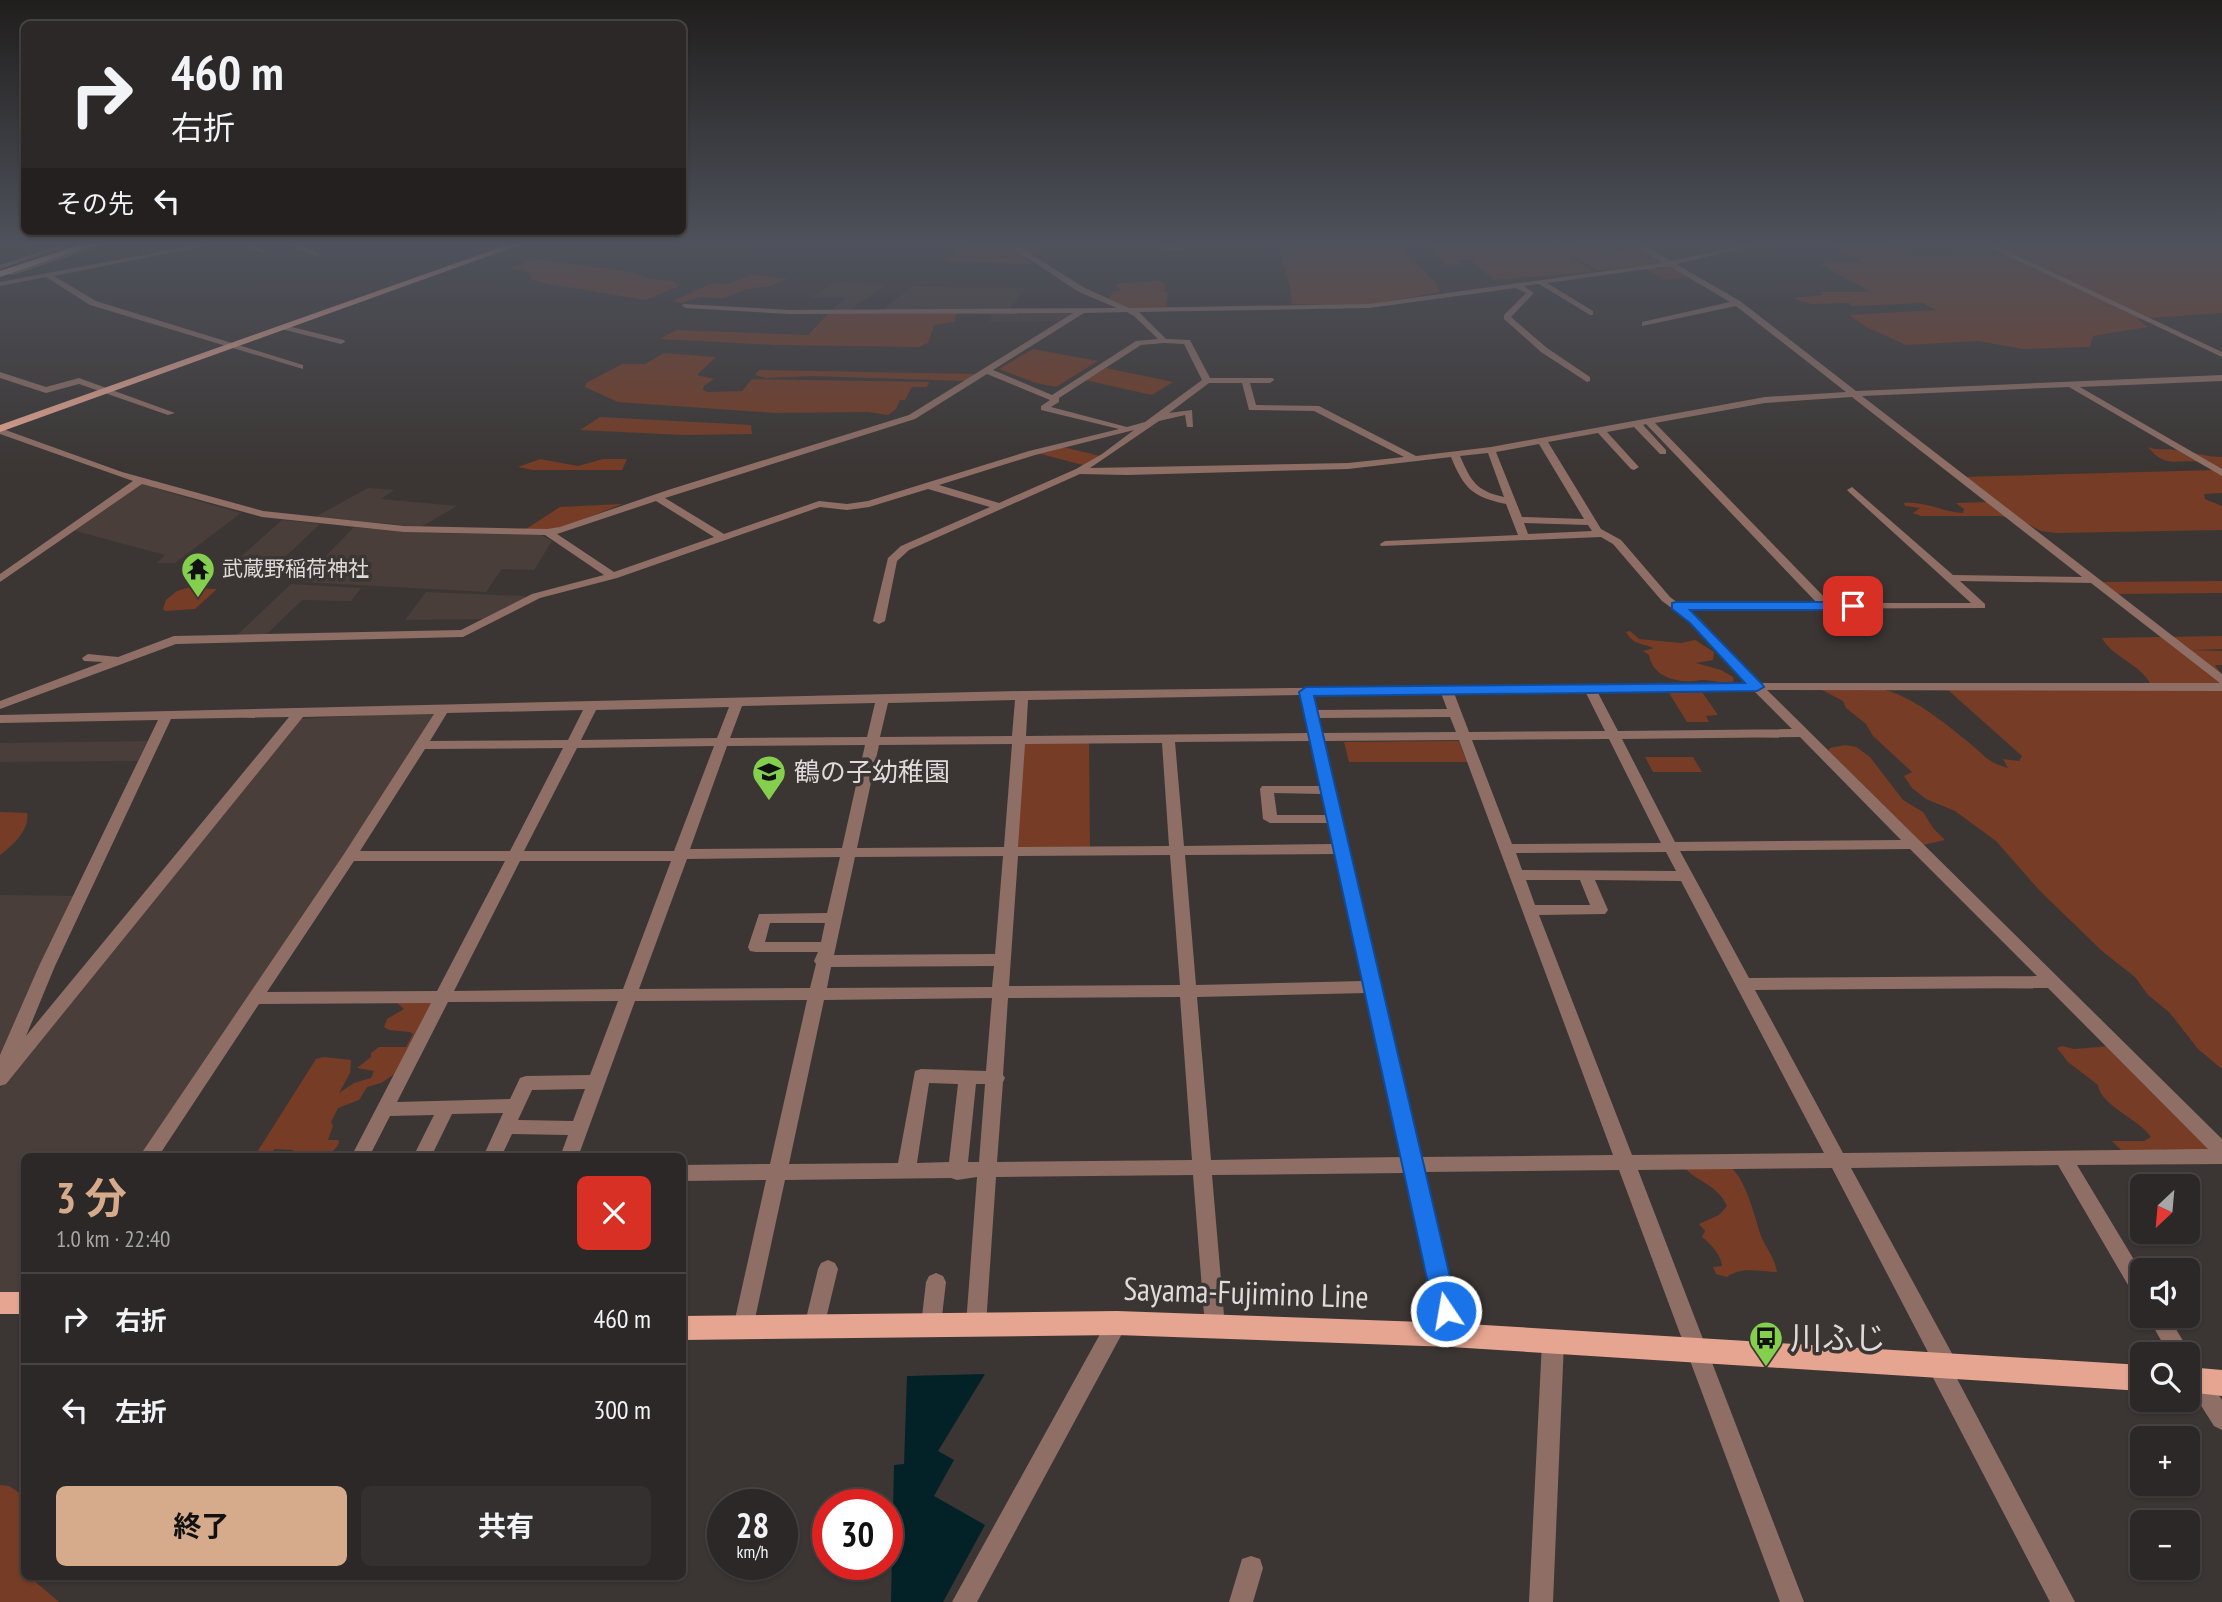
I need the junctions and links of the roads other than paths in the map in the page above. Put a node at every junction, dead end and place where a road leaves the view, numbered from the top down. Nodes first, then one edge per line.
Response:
1 (144, 320) edge
2 (304, 320) edge
3 (1068, 320) edge
4 (1145, 320) edge
5 (1510, 320) edge
6 (1664, 320) edge
7 (1758, 320) edge
8 (2147, 320) edge
9 (1645, 324) dead end
10 (284, 327) junction
11 (1164, 341) junction
12 (341, 342) dead end
13 (228, 347) junction
14 (2222, 355) edge
15 (300, 367) dead end
16 (987, 371) junction
17 (0, 374) edge
18 (2222, 378) edge
19 (1587, 379) dead end
20 (1245, 380) junction
21 (1270, 380) dead end
22 (1206, 381) junction
23 (2069, 385) junction
24 (107, 391) junction
25 (1852, 394) junction
26 (1054, 398) junction
27 (171, 412) dead end
28 (1642, 422) junction
29 (1149, 423) junction
30 (1190, 425) dead end
31 (1128, 428) junction
32 (0, 430) edge
33 (1600, 430) junction
34 (1542, 441) junction
35 (1491, 450) junction
36 (1664, 452) dead end
37 (1454, 454) junction
38 (1412, 457) junction
39 (1634, 467) dead end
40 (1079, 471) junction
41 (2222, 473) edge
42 (141, 480) junction
43 (930, 486) junction
44 (1852, 490) dead end
45 (657, 497) junction
46 (1512, 502) junction
47 (999, 506) junction
48 (1518, 520) junction
49 (1591, 522) junction
50 (547, 532) junction
51 (1603, 534) junction
52 (1524, 537) junction
53 (723, 538) junction
54 (1385, 544) dead end
55 (613, 576) junction
56 (1950, 578) junction
57 (0, 579) edge
58 (2094, 580) junction
59 (1676, 606) junction
60 (1827, 606) junction
61 (879, 621) dead end
62 (88, 659) dead end
63 (124, 659) junction
64 (2222, 680) edge
65 (1589, 687) junction
66 (1757, 687) junction
67 (2222, 687) edge
68 (1446, 689) junction
69 (1306, 692) junction
70 (1022, 695) junction
71 (882, 700) junction
72 (0, 705) edge
73 (736, 705) junction
74 (591, 708) junction
75 (443, 710) junction
76 (299, 713) junction
77 (1455, 713) junction
78 (1311, 714) junction
79 (167, 716) junction
80 (0, 719) edge
81 (1804, 733) junction
82 (1614, 735) junction
83 (1464, 737) junction
84 (1168, 738) junction
85 (1317, 738) junction
86 (1019, 741) junction
87 (722, 742) junction
88 (871, 742) junction
89 (574, 743) junction
90 (420, 745) junction
91 (1329, 790) junction
92 (1336, 819) junction
93 (1914, 844) junction
94 (1670, 846) junction
95 (1343, 849) junction
96 (1507, 849) junction
97 (1177, 850) junction
98 (1012, 851) junction
99 (846, 853) junction
100 (680, 855) junction
101 (350, 856) junction
102 (516, 856) junction
103 (1517, 875) junction
104 (1585, 875) junction
105 (1687, 876) junction
106 (1530, 910) junction
107 (832, 918) junction
108 (824, 954) junction
109 (1003, 960) junction
110 (2054, 982) junction
111 (1746, 984) junction
112 (1372, 986) junction
113 (1002, 991) junction
114 (1188, 991) junction
115 (815, 993) junction
116 (629, 994) junction
117 (445, 996) junction
118 (254, 998) junction
119 (0, 1077) edge
120 (968, 1077) junction
121 (996, 1078) junction
122 (597, 1082) junction
123 (515, 1106) junction
124 (385, 1108) junction
125 (446, 1108) junction
126 (505, 1127) junction
127 (580, 1128) junction
128 (2222, 1151) edge
129 (151, 1153) edge
130 (362, 1153) edge
131 (424, 1153) edge
132 (494, 1153) edge
133 (571, 1153) edge
134 (2222, 1156) edge
135 (2063, 1157) junction
136 (1840, 1160) junction
137 (1626, 1163) junction
138 (1415, 1166) junction
139 (1202, 1169) junction
140 (777, 1172) junction
141 (906, 1172) junction
142 (957, 1172) junction
143 (988, 1172) junction
144 (686, 1173) edge
145 (828, 1269) dead end
146 (2130, 1271) edge
147 (936, 1282) dead end
148 (0, 1303) edge
149 (21, 1303) edge
150 (1117, 1323) junction
151 (931, 1325) junction
152 (976, 1325) junction
153 (814, 1327) junction
154 (1215, 1327) junction
155 (686, 1328) edge
156 (743, 1328) junction
157 (1451, 1335) junction
158 (1553, 1342) junction
159 (1695, 1350) junction
160 (1943, 1366) junction
161 (2130, 1377) edge
162 (2200, 1381) edge
163 (2222, 1419) edge
164 (1251, 1568) dead end
165 (964, 1602) edge
166 (1241, 1602) edge
167 (1542, 1602) edge
168 (1792, 1602) edge
169 (2063, 1602) edge

1 - 13 street
2 - 10 main road
3 - 16 street
4 - 11 street
5 - 19 street
6 - 9 street
7 - 25 street
8 - 14 street
10 - 12 street
10 - 13 main road
11 - 22 street
11 - 26 street
13 - 15 street
13 - 24 main road
16 - 26 street
16 - 45 street
17 - 24 street
18 - 23 street
20 - 21 street
20 - 22 street
20 - 38 street
22 - 29 street
23 - 25 street
23 - 41 street
24 - 27 street
24 - 32 main road
25 - 28 street
25 - 58 street
26 - 31 street
28 - 33 street
28 - 36 street
28 - 60 street
29 - 30 street
29 - 31 street
29 - 40 street
31 - 43 street
32 - 42 street
33 - 34 street
33 - 39 street
34 - 35 street
34 - 49 street
35 - 37 street
35 - 46 street
37 - 38 street
37 - 46 street
38 - 40 street
40 - 47 street
42 - 50 street
42 - 57 street
43 - 47 street
43 - 53 street
44 - 56 street
45 - 50 street
45 - 53 street
46 - 48 street
47 - 61 street
48 - 49 street
48 - 52 street
49 - 51 street
50 - 55 street
51 - 52 street
51 - 59 street
52 - 54 street
53 - 55 street
55 - 63 street
56 - 58 street
56 - 60 street
58 - 64 street
59 - 60 street
59 - 66 street
62 - 63 street
63 - 72 street
65 - 66 street
65 - 68 street
65 - 82 street
66 - 67 street
66 - 81 street
68 - 69 street
68 - 77 street
69 - 70 street
69 - 78 street
70 - 71 street
70 - 86 street
71 - 73 street
71 - 88 street
73 - 74 street
73 - 87 street
74 - 75 street
74 - 89 street
75 - 76 street
75 - 90 street
76 - 79 street
76 - 119 street
77 - 78 street
77 - 83 street
78 - 85 street
79 - 80 street
79 - 119 street
81 - 82 street
81 - 93 street
82 - 83 street
82 - 94 street
83 - 85 street
83 - 96 street
84 - 85 street
84 - 86 street
84 - 97 street
85 - 91 street
86 - 88 street
86 - 98 street
87 - 88 street
87 - 89 street
87 - 100 street
88 - 99 street
89 - 90 street
89 - 102 street
90 - 101 street
91 - 92 street
91 - 92 street
92 - 95 street
93 - 94 street
93 - 110 street
94 - 96 street
94 - 105 street
95 - 97 street
95 - 112 street
96 - 103 street
97 - 98 street
97 - 114 street
98 - 99 street
98 - 109 street
99 - 100 street
99 - 107 street
100 - 102 street
100 - 116 street
101 - 102 street
101 - 118 street
102 - 117 street
103 - 104 street
103 - 106 street
104 - 105 street
104 - 106 street
105 - 111 street
106 - 137 street
107 - 108 street
107 - 108 street
108 - 109 street
108 - 115 street
109 - 113 street
110 - 111 street
110 - 128 street
111 - 136 street
112 - 114 street
112 - 138 street
113 - 114 street
113 - 115 street
113 - 121 street
114 - 139 street
115 - 116 street
115 - 140 street
116 - 117 street
116 - 122 street
117 - 118 street
117 - 124 street
118 - 129 street
120 - 121 street
120 - 141 street
120 - 142 street
121 - 143 street
122 - 123 street
122 - 127 street
123 - 125 street
123 - 126 street
124 - 125 street
124 - 130 street
125 - 131 street
126 - 127 street
126 - 132 street
127 - 133 street
134 - 135 street
135 - 136 street
135 - 146 street
136 - 137 street
136 - 160 street
137 - 138 street
137 - 159 street
138 - 139 street
138 - 157 street
139 - 143 street
139 - 154 street
140 - 141 street
140 - 144 street
140 - 156 street
141 - 142 street
142 - 143 street
143 - 152 street
145 - 153 street
147 - 151 street
148 - 149 main road
150 - 152 main road, Sayama-Fujimino Line
150 - 154 main road, Sayama-Fujimino Line
150 - 165 street
151 - 152 main road, Sayama-Fujimino Line
151 - 153 main road, Sayama-Fujimino Line
153 - 156 main road, Sayama-Fujimino Line
154 - 157 main road, Sayama-Fujimino Line
155 - 156 main road, Sayama-Fujimino Line
157 - 158 main road, Sayama-Fujimino Line
158 - 159 main road, Sayama-Fujimino Line
158 - 167 street
159 - 160 main road, Sayama-Fujimino Line
159 - 168 street
160 - 161 main road, Sayama-Fujimino Line
160 - 169 street
162 - 163 street
164 - 166 street

